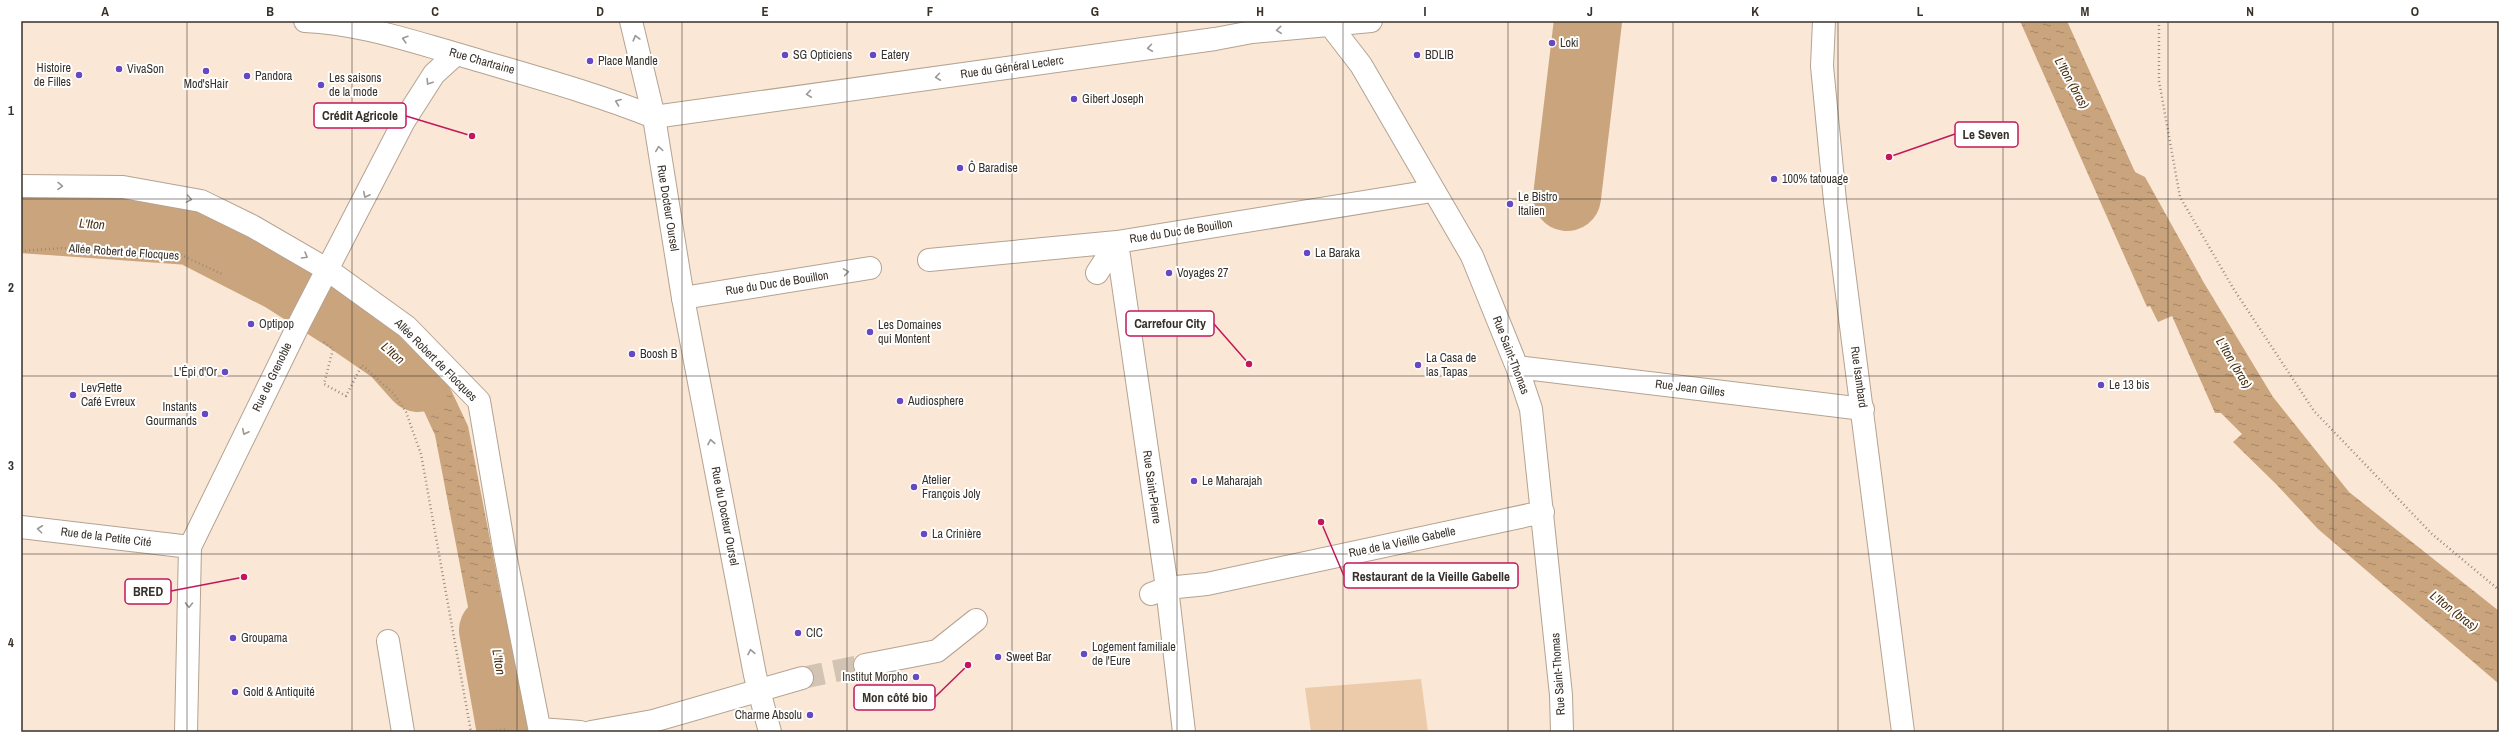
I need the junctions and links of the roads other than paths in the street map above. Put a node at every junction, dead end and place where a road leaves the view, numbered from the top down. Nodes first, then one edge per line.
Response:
1 (305, 21) edge
2 (631, 21) edge
3 (1371, 21) edge
4 (1824, 21) edge
5 (1329, 23) edge
6 (456, 54) junction
7 (654, 117) junction
8 (21, 186) edge
9 (1432, 191) junction
10 (1117, 242) junction
11 (929, 260) dead end
12 (870, 268) dead end
13 (328, 270) junction
14 (1097, 274) dead end
15 (683, 298) junction
16 (1517, 367) junction
17 (1863, 409) junction
18 (1543, 512) junction
19 (21, 527) edge
20 (190, 547) junction
21 (1159, 591) junction
22 (976, 620) dead end
23 (388, 641) dead end
24 (865, 665) tunnel mouth
25 (802, 678) tunnel mouth
26 (760, 690) junction
27 (540, 731) edge
28 (186, 732) edge
29 (404, 732) edge
30 (580, 732) edge
31 (591, 732) edge
32 (770, 732) edge
33 (1184, 732) edge
34 (1562, 732) edge
35 (1903, 732) edge

6 -> 1 street, Rue Chartraine
7 -> 2 street
3 - 5 street, Rue du Général Leclerc
4 - 17 street, Rue Isambard
5 -> 7 street, Rue du Général Leclerc
5 - 9 street, Rue Saint-Thomas
7 -> 6 street, Rue Chartraine
6 -> 13 street, Rue de Grenoble
15 -> 7 street, Rue Docteur Oursel
8 -> 13 street, Allée Robert de Flocques
9 - 10 street, Rue du Duc de Bouillon
9 - 16 street, Rue Saint-Thomas
10 - 11 street, Rue du Duc de Bouillon
10 - 14 street
10 - 21 street, Rue Saint-Pierre
15 -> 12 street, Rue du Duc de Bouillon
13 -> 20 street, Rue de Grenoble
13 - 27 street, Allée Robert de Flocques
26 -> 15 street, Rue du Docteur Oursel
16 - 17 street, Rue Jean Gilles
16 - 18 street, Rue Saint-Thomas
17 - 35 street, Rue Isambard
18 - 21 street, Rue de la Vieille Gabelle
18 - 34 street, Rue Saint-Thomas
20 -> 19 street, Rue de la Petite Cité
20 -> 28 street, Rue de Grenoble
21 - 33 street, Rue Saint-Pierre
22 - 24 street
23 - 29 street
25 - 26 street
26 - 31 street
26 - 32 street, Rue du Docteur Oursel
27 - 30 street

